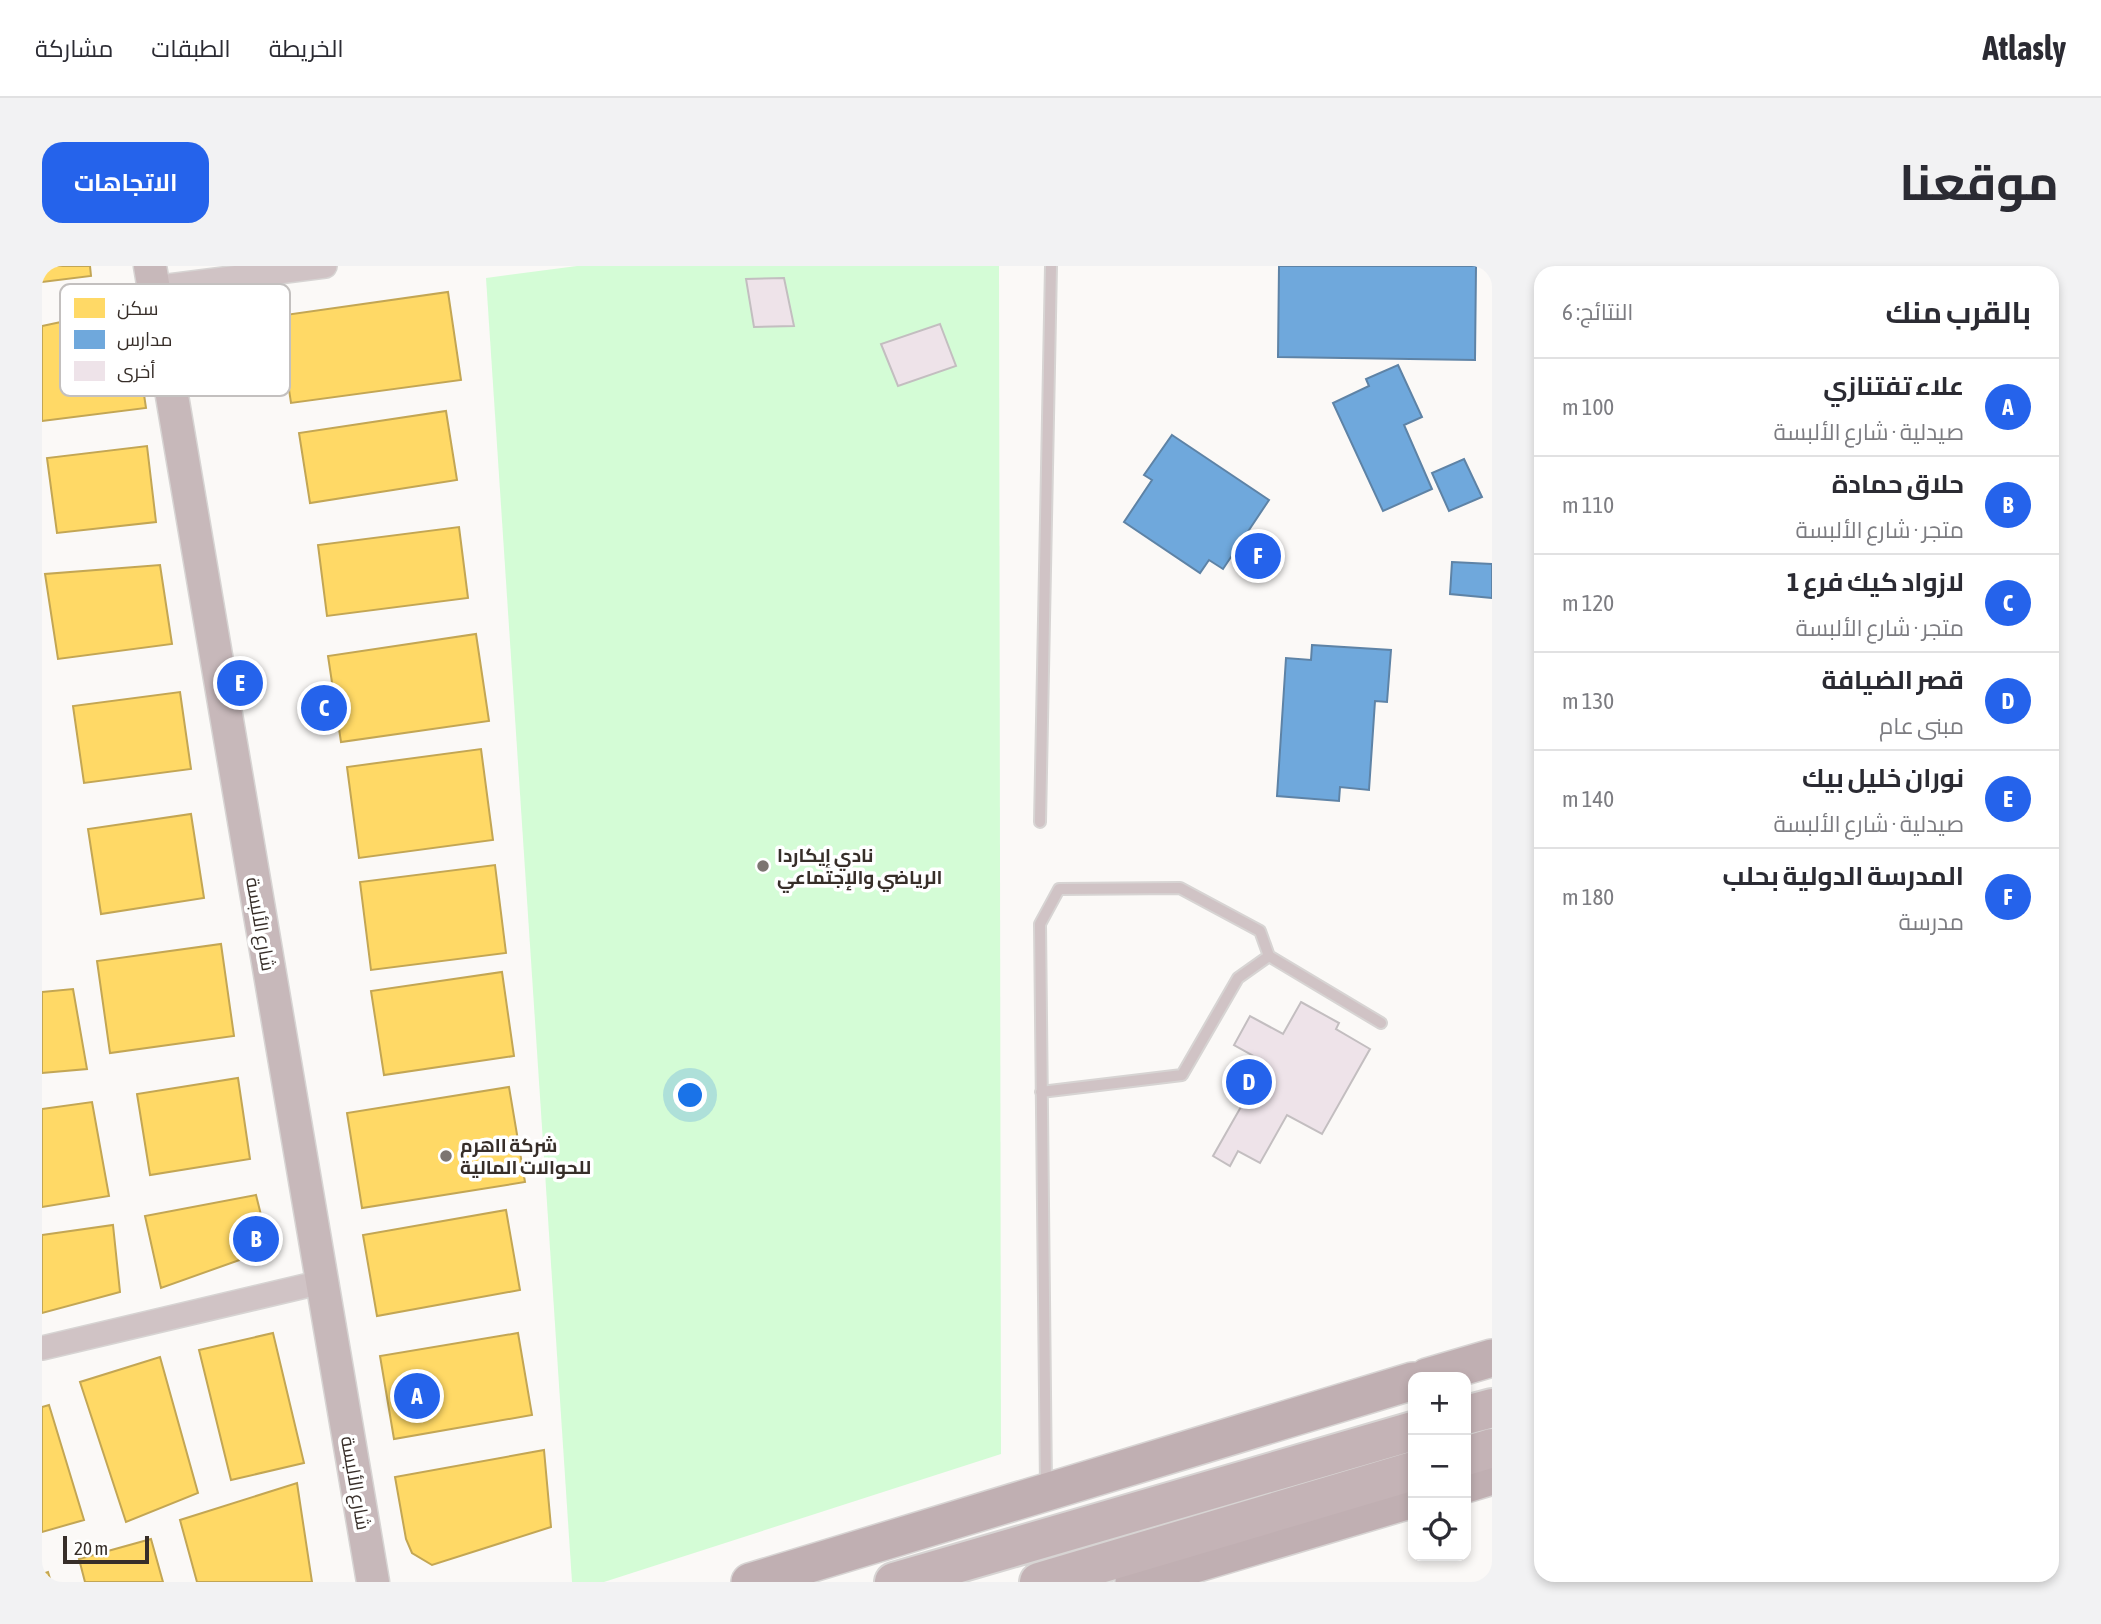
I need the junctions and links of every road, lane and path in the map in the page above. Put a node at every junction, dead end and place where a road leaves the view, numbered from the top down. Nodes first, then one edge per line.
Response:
1 (326, 266) edge
2 (1051, 266) edge
3 (152, 277) edge
4 (172, 396) edge
5 (1040, 822) dead end
6 (1269, 956) junction
7 (1381, 1023) dead end
8 (1041, 1092) junction
9 (322, 1282) junction
10 (42, 1348) edge
11 (1492, 1358) edge
12 (1444, 1372) edge
13 (1408, 1383) edge
14 (1492, 1408) edge
15 (1471, 1414) edge
16 (1408, 1432) edge
17 (1492, 1448) edge
18 (1471, 1454) edge
19 (1408, 1472) edge
20 (1492, 1476) edge
21 (1471, 1482) edge
22 (1046, 1492) junction
23 (1408, 1500) edge
24 (373, 1582) edge
25 (750, 1582) edge
26 (894, 1582) edge
27 (1040, 1582) edge
28 (1134, 1582) edge

1 - 3 street
2 - 5 lane
4 - 9 main road, شارع الألبسة
6 - 7 lane
6 - 8 lane
6 - 8 lane
8 - 22 lane
9 - 10 street
9 - 24 main road, شارع الألبسة
11 - 12 main road
13 - 22 main road
14 - 15 highway
16 - 26 highway
17 - 18 highway
19 - 27 highway
20 - 21 main road
22 - 25 main road
23 - 28 main road

